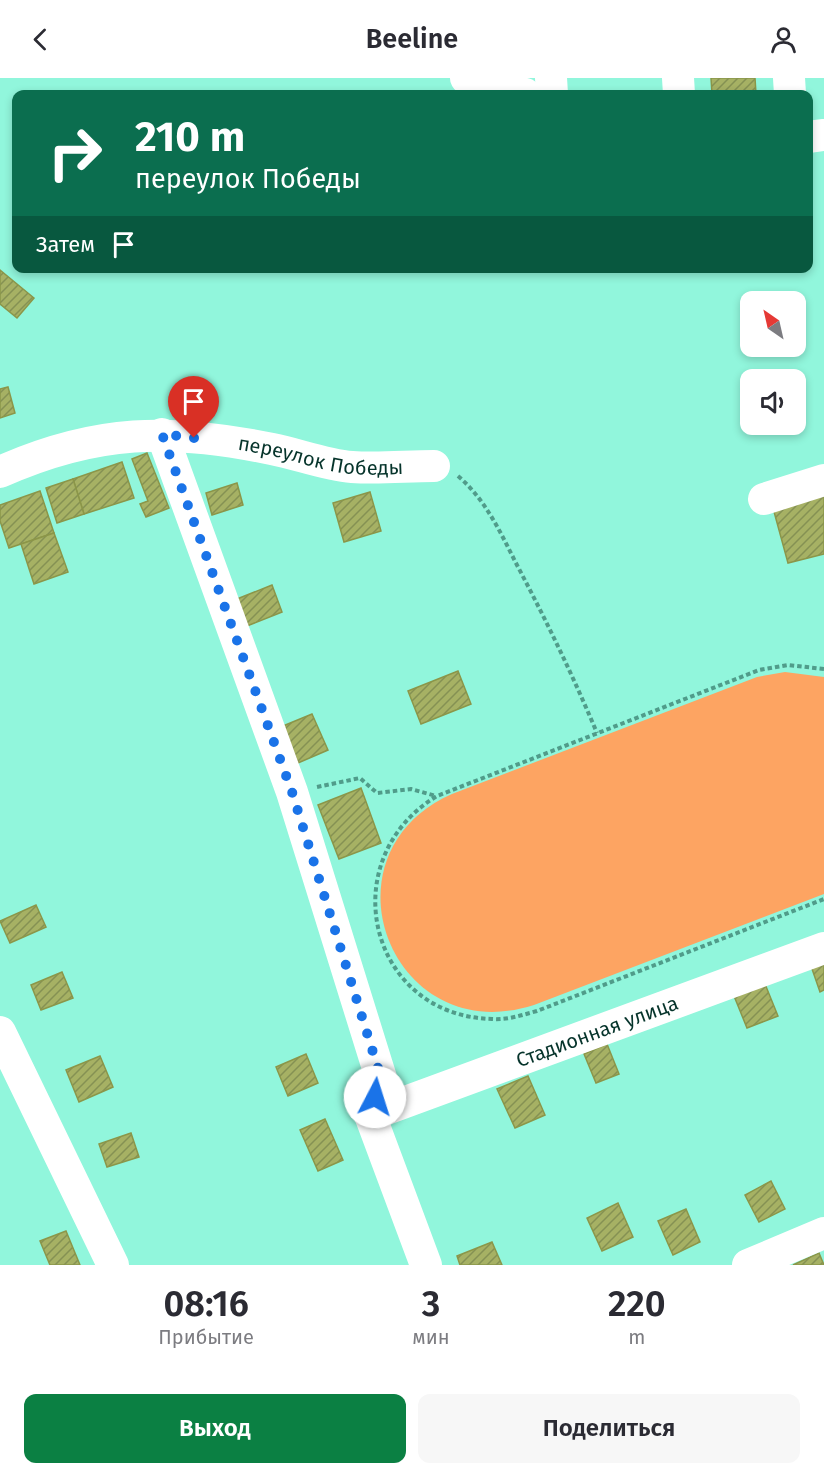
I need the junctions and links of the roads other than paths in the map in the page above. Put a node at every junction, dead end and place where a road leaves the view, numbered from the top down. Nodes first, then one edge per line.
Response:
1 (466, 78) edge
2 (510, 90) edge
3 (162, 434) junction
4 (434, 466) road end
5 (0, 472) edge
6 (824, 480) edge
7 (764, 499) dead end
8 (824, 948) edge
9 (0, 1032) edge
10 (370, 1115) junction
11 (824, 1233) edge
12 (112, 1265) edge
13 (426, 1265) edge
14 (748, 1265) edge

1 - 2 street
3 - 4 street, переулок Победы
3 - 5 street, переулок Победы
3 - 10 street
6 - 7 street
8 - 10 street, Стадионная улица
9 - 12 street
10 - 13 street
11 - 14 street

